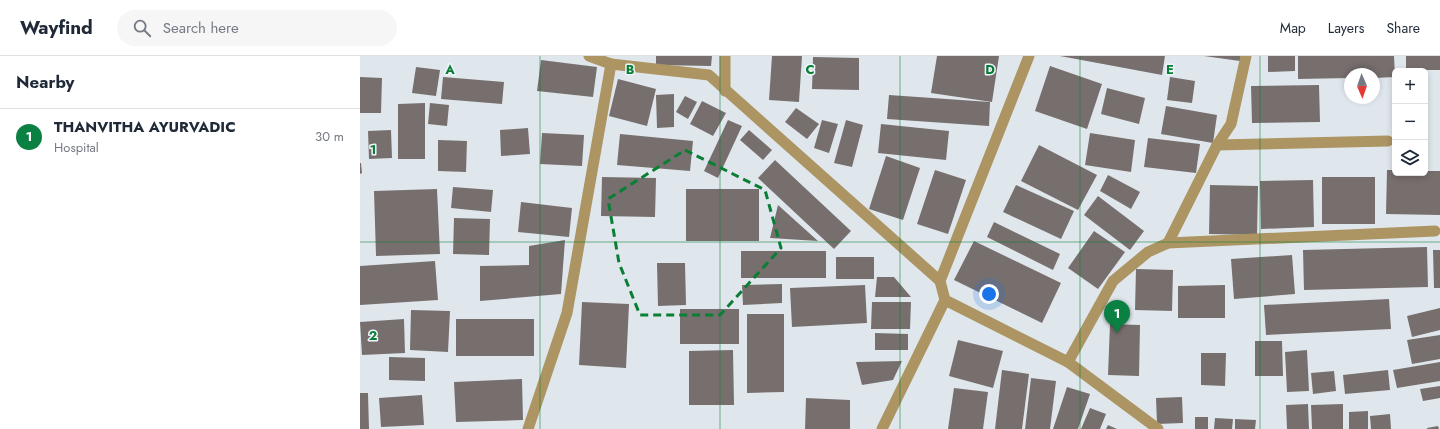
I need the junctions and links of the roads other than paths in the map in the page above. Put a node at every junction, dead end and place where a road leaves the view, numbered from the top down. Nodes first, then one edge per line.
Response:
1 (589, 56) edge
2 (725, 56) edge
3 (1029, 56) edge
4 (1246, 56) edge
5 (611, 64) junction
6 (725, 91) junction
7 (1388, 141) dead end
8 (1217, 145) junction
9 (1435, 231) dead end
10 (1168, 243) junction
11 (940, 281) junction
12 (946, 300) junction
13 (1069, 360) junction
14 (528, 429) edge
15 (882, 429) edge
16 (1158, 429) edge

1 - 5 street
2 - 6 street
3 - 11 street
4 - 8 street
5 - 6 street
5 - 14 street
6 - 11 street
7 - 8 street
8 - 10 street
9 - 10 street
10 - 13 street
11 - 12 street
12 - 13 street
12 - 15 street
13 - 16 street

